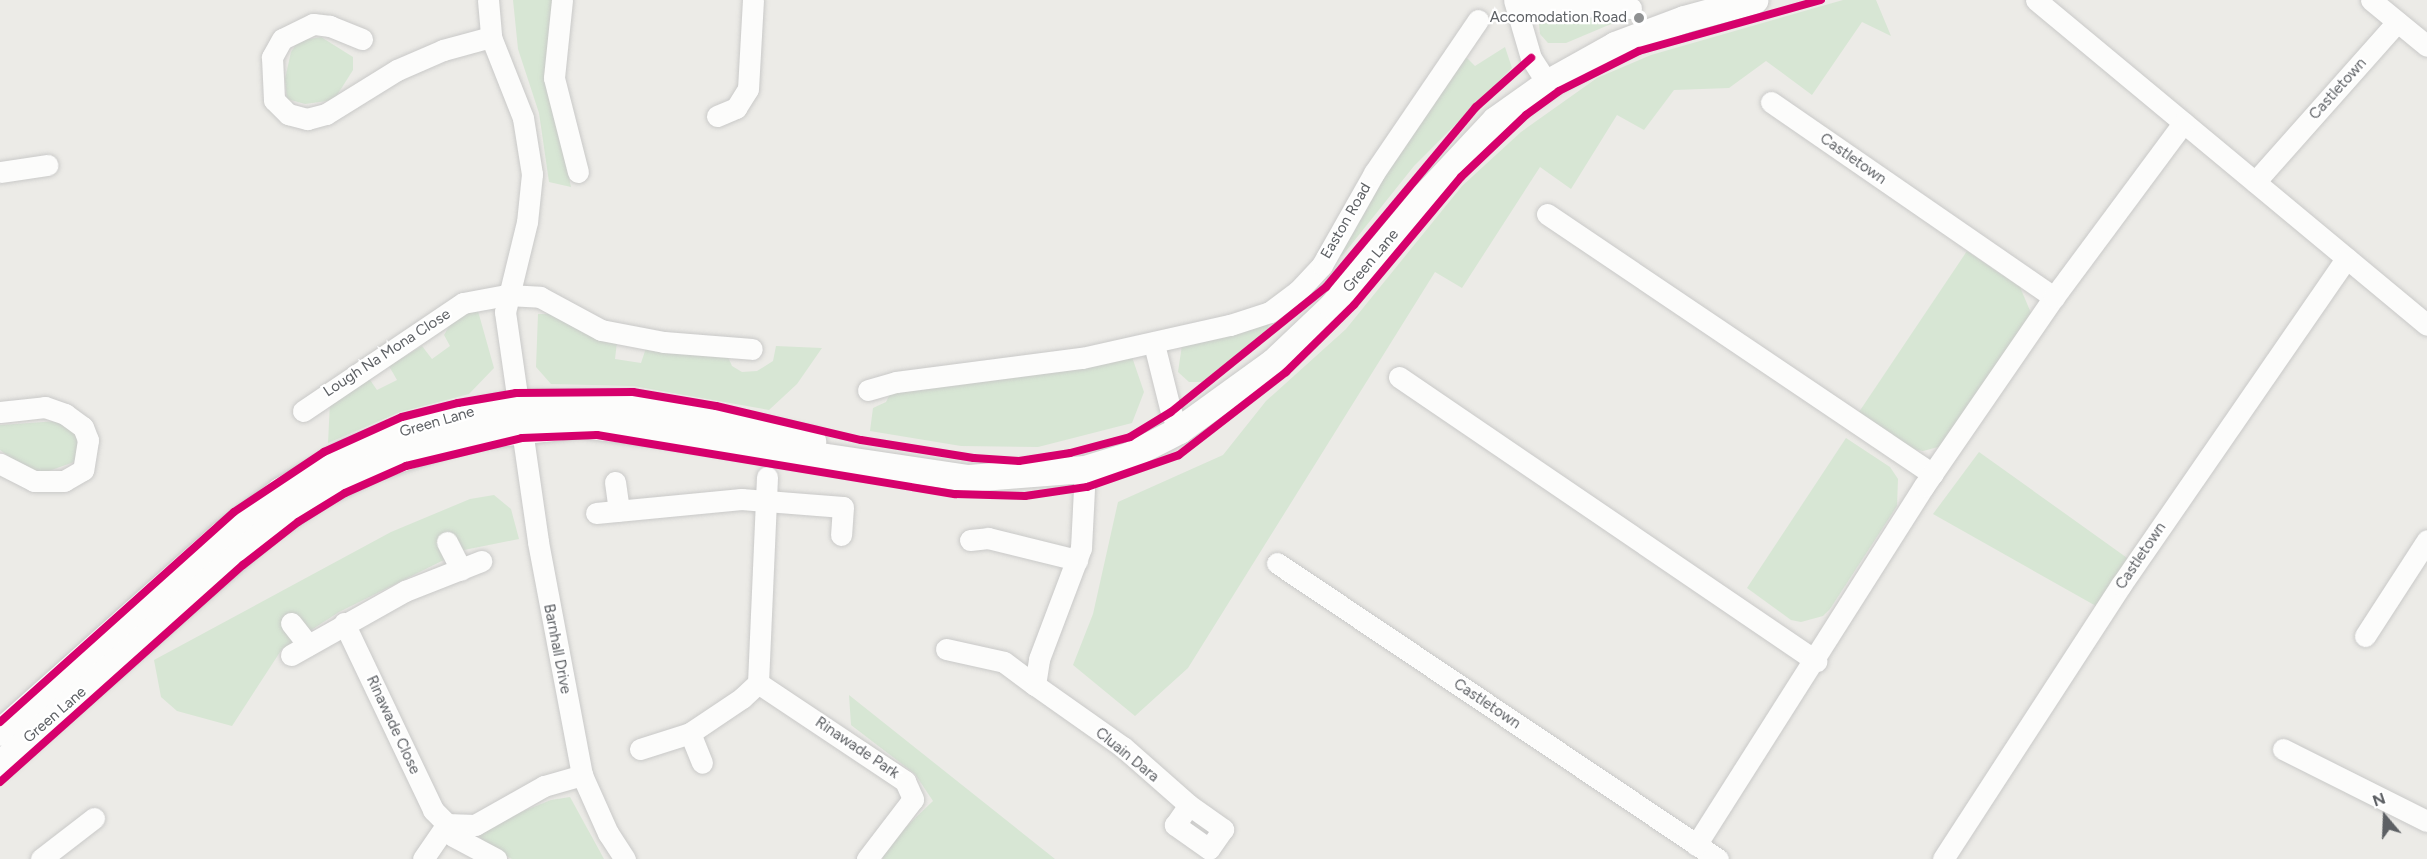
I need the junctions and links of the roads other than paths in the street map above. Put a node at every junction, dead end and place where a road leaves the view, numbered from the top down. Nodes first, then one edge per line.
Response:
1 (488, 0) edge
2 (562, 0) edge
3 (753, 0) edge
4 (1514, 0) edge
5 (1521, 0) edge
6 (1754, 0) edge
7 (2036, 0) edge
8 (2371, 0) edge
9 (1631, 8) dead end
10 (1478, 20) dead end
11 (2397, 22) junction
12 (491, 38) junction
13 (362, 39) dead end
14 (2427, 46) edge
15 (1547, 84) junction
16 (1771, 102) dead end
17 (717, 116) dead end
18 (2183, 123) junction
19 (47, 165) dead end
20 (0, 172) edge
21 (578, 172) dead end
22 (2255, 182) junction
23 (1547, 214) dead end
24 (2347, 258) junction
25 (507, 295) junction
26 (2054, 297) junction
27 (2427, 325) edge
28 (1154, 344) junction
29 (752, 349) dead end
30 (1399, 377) dead end
31 (868, 390) dead end
32 (303, 411) dead end
33 (0, 412) edge
34 (519, 416) junction
35 (1179, 430) junction
36 (0, 464) edge
37 (1085, 469) junction
38 (1933, 474) junction
39 (767, 477) dead end
40 (968, 478) junction
41 (615, 482) dead end
42 (765, 500) junction
43 (620, 511) junction
44 (596, 513) dead end
45 (841, 535) dead end
46 (970, 540) dead end
47 (2427, 540) edge
48 (447, 542) dead end
49 (1077, 560) junction
50 (481, 561) dead end
51 (1277, 563) dead end
52 (460, 570) junction
53 (291, 623) dead end
54 (344, 623) junction
55 (2365, 636) dead end
56 (946, 649) dead end
57 (128, 652) junction
58 (1816, 661) junction
59 (758, 683) junction
60 (1035, 685) junction
61 (51, 687) junction
62 (0, 732) edge
63 (690, 733) junction
64 (28, 739) junction
65 (640, 749) dead end
66 (2283, 749) dead end
67 (0, 751) edge
68 (702, 763) dead end
69 (0, 764) edge
70 (582, 775) junction
71 (1189, 805) dead end
72 (94, 818) dead end
73 (2427, 821) edge
74 (447, 824) junction
75 (1696, 845) junction
76 (41, 859) edge
77 (423, 859) edge
78 (496, 859) edge
79 (625, 859) edge
80 (867, 859) edge
81 (1718, 859) edge
82 (1943, 859) edge

1 - 12 street, Barnhall Drive
2 - 21 street
3 - 17 street
4 - 15 street
5 - 9 street
6 - 15 street, Green Lane
7 - 18 street
8 - 11 street
10 - 28 street, Easton Road
11 - 14 street
11 - 22 street, Castletown
12 - 13 street
12 - 25 street, Barnhall Drive
15 - 35 street, Green Lane
16 - 26 street, Castletown
18 - 22 street
18 - 26 street
19 - 20 street
22 - 24 street
23 - 38 street
24 - 27 street
24 - 82 street, Castletown
25 - 29 street, Lough Na Mona Close
25 - 32 street, Lough Na Mona Close
25 - 34 street, Barnhall Drive
26 - 38 street
28 - 31 street, Easton Road
28 - 35 street
30 - 58 street
33 - 36 street
34 - 40 street, Green Lane
34 - 40 street, Green Lane
34 - 57 street, Green Lane
34 - 61 street, Green Lane
34 - 70 street, Barnhall Drive
35 - 37 street, Green Lane
37 - 40 street, Green Lane
37 - 49 street
38 - 58 street
39 - 42 street
41 - 43 street
42 - 43 street
42 - 45 street
42 - 59 street
43 - 44 street
46 - 49 street
47 - 55 street
48 - 52 street
49 - 60 street
50 - 52 street
51 - 75 street, Castletown
52 - 54 street
53 - 54 street
54 - 74 street, Rinawade Close
56 - 60 street, Cluain Dara
57 - 61 street
57 - 64 street, Green Lane
58 - 75 street
59 - 63 street
59 - 80 street, Rinawade Park
60 - 71 street, Cluain Dara
61 - 62 street, Green Lane
63 - 65 street
63 - 68 street
64 - 67 street
64 - 69 street, Green Lane
66 - 73 street
70 - 74 street
70 - 79 street, Barnhall Drive
72 - 76 street
74 - 77 street
74 - 78 street, Rinawade Close
75 - 81 street, Castletown

